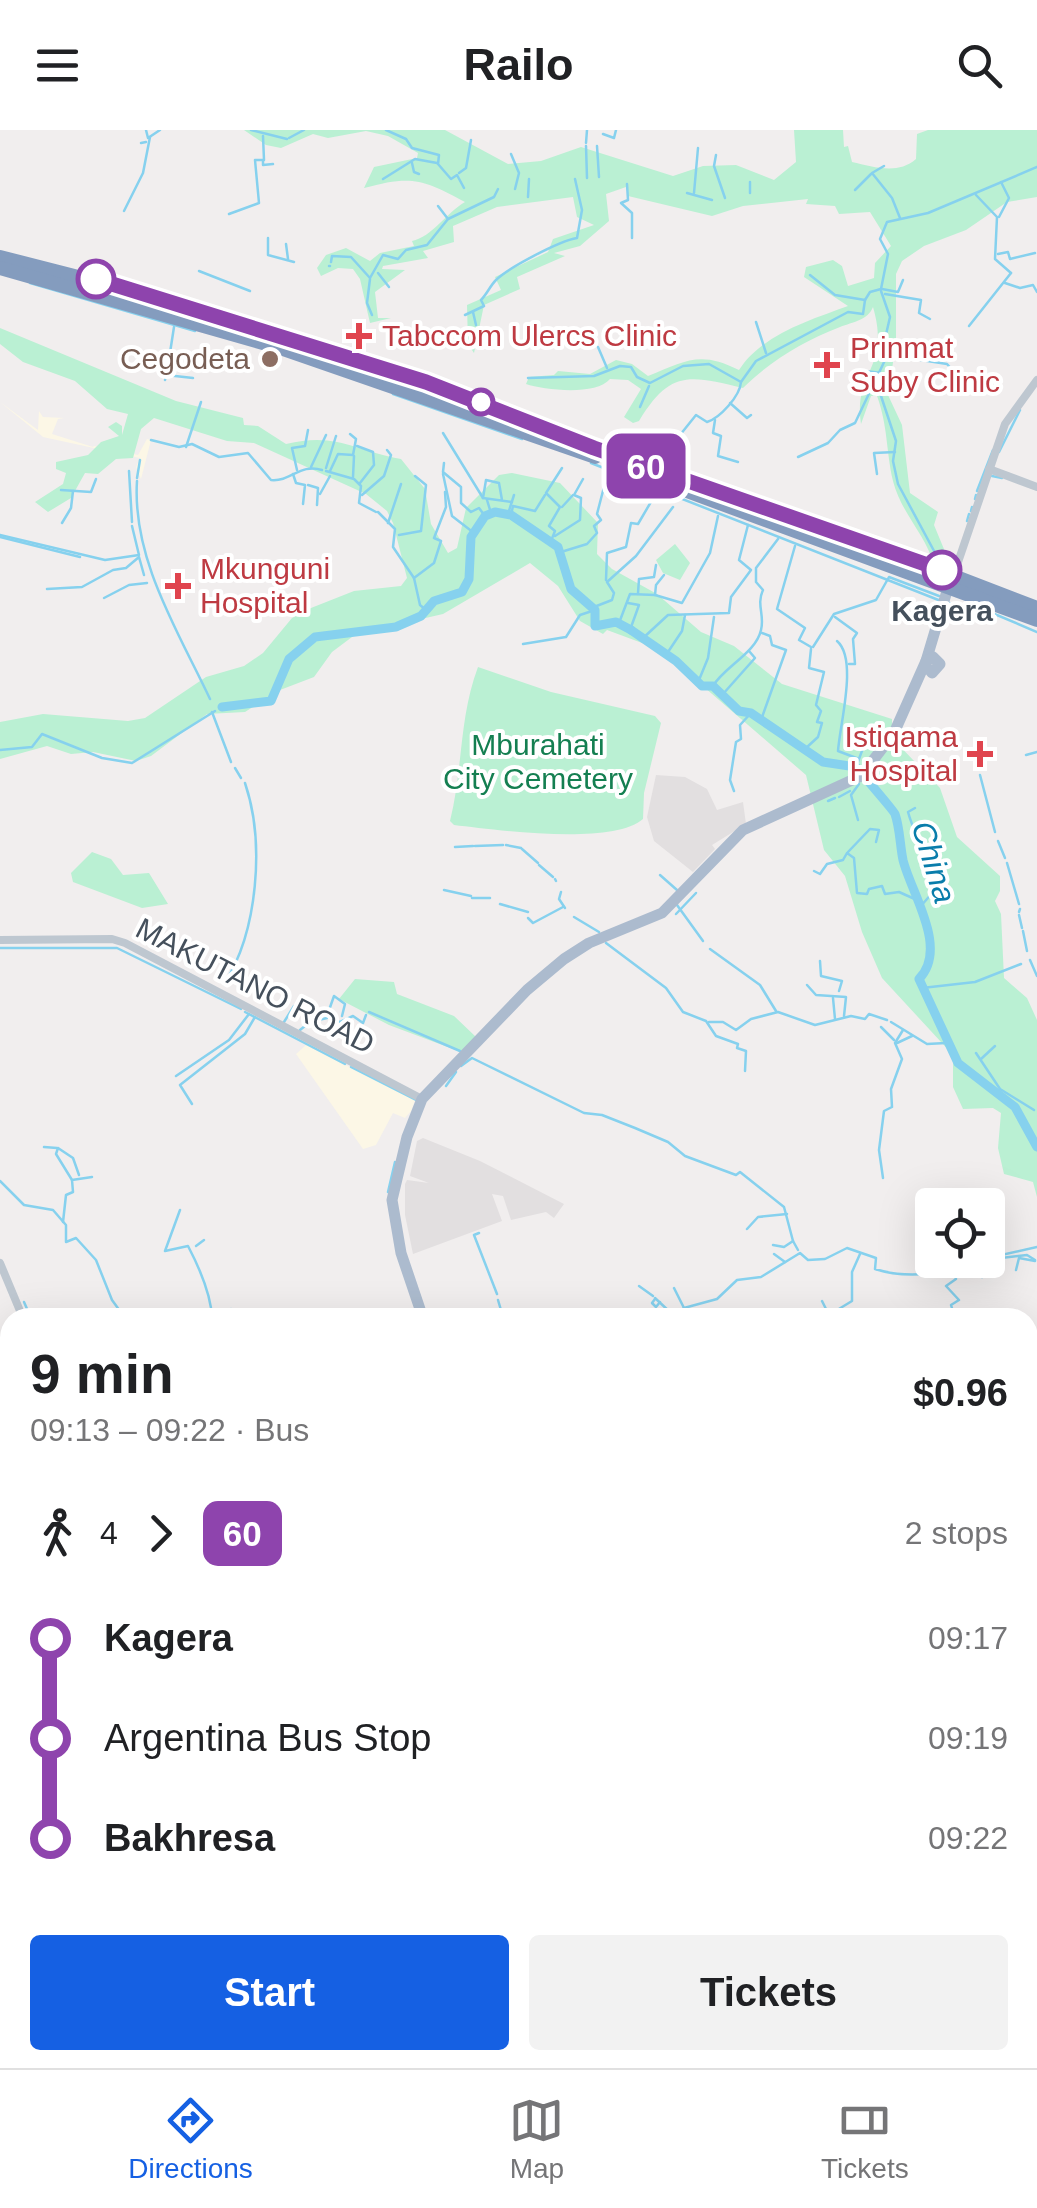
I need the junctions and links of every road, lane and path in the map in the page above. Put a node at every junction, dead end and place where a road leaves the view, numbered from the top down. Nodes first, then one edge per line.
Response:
1 (0, 256) edge
2 (0, 268) edge
3 (1037, 380) edge
4 (989, 469) junction
5 (1037, 487) edge
6 (954, 574) junction
7 (947, 591) junction
8 (1037, 608) edge
9 (1037, 620) edge
10 (0, 940) edge
11 (422, 1099) junction
12 (0, 1263) edge
13 (19, 1308) edge
14 (420, 1308) edge

1 - 6 highway
2 - 7 highway
3 - 4 street
4 - 5 street
4 - 6 street
6 - 8 highway
7 - 9 highway
7 - 11 main road
10 - 11 street, MAKUTANO ROAD
11 - 14 main road
12 - 13 street

